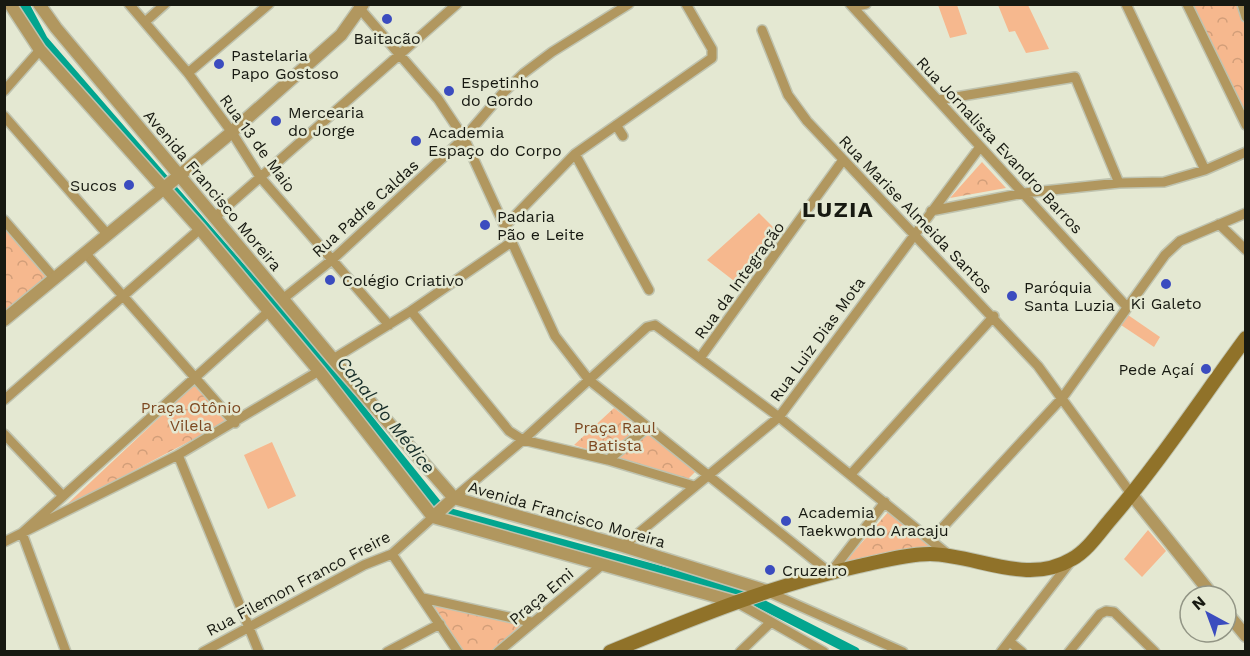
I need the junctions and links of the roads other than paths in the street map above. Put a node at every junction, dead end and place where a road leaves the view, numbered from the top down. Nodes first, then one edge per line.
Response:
1 (10, 4) edge
2 (39, 4) edge
3 (129, 4) edge
4 (165, 4) edge
5 (269, 4) edge
6 (457, 4) edge
7 (629, 4) edge
8 (686, 4) edge
9 (866, 4) edge
10 (1126, 4) edge
11 (1187, 4) edge
12 (1242, 4) edge
13 (851, 6) edge
14 (362, 7) edge
15 (1245, 17) edge
16 (144, 22) junction
17 (762, 30) dead end
18 (40, 50) junction
19 (400, 56) junction
20 (188, 73) junction
21 (4, 91) edge
22 (938, 100) junction
23 (4, 116) edge
24 (616, 125) junction
25 (1245, 125) edge
26 (231, 131) junction
27 (622, 136) dead end
28 (464, 138) junction
29 (980, 147) junction
30 (1245, 152) edge
31 (575, 154) junction
32 (843, 160) junction
33 (1205, 170) junction
34 (178, 176) junction
35 (260, 177) junction
36 (1119, 183) junction
37 (164, 187) junction
38 (1024, 193) junction
39 (931, 211) junction
40 (1245, 213) edge
41 (215, 217) junction
42 (4, 220) edge
43 (1219, 224) junction
44 (506, 225) junction
45 (200, 229) junction
46 (912, 234) junction
47 (108, 235) junction
48 (513, 241) junction
49 (1245, 250) edge
50 (86, 254) junction
51 (333, 259) junction
52 (55, 279) junction
53 (649, 290) dead end
54 (123, 296) junction
55 (284, 298) junction
56 (1127, 307) junction
57 (411, 311) junction
58 (268, 312) junction
59 (994, 316) junction
60 (4, 320) edge
61 (389, 325) junction
62 (1245, 338) edge
63 (700, 358) junction
64 (333, 360) junction
65 (319, 372) junction
66 (194, 376) junction
67 (589, 380) junction
68 (1063, 397) junction
69 (4, 400) edge
70 (779, 417) junction
71 (235, 423) junction
72 (648, 427) junction
73 (4, 434) edge
74 (523, 440) junction
75 (178, 455) junction
76 (608, 460) junction
77 (709, 474) junction
78 (851, 474) junction
79 (694, 486) junction
80 (1132, 495) junction
81 (63, 496) junction
82 (453, 499) junction
83 (885, 502) junction
84 (434, 516) junction
85 (22, 533) junction
86 (931, 540) junction
87 (4, 542) edge
88 (623, 546) junction
89 (392, 554) junction
90 (950, 556) junction
91 (1072, 560) junction
92 (603, 564) junction
93 (830, 572) junction
94 (1203, 584) edge
95 (765, 592) junction
96 (423, 598) junction
97 (737, 602) junction
98 (531, 622) junction
99 (771, 622) junction
100 (440, 624) junction
101 (249, 628) junction
102 (1010, 642) junction
103 (66, 651) edge
104 (203, 651) edge
105 (259, 651) edge
106 (387, 651) edge
107 (458, 651) edge
108 (498, 651) edge
109 (610, 651) edge
110 (740, 651) edge
111 (824, 651) edge
112 (903, 651) edge
113 (1001, 651) edge
114 (1022, 651) edge
115 (1069, 651) edge
116 (1155, 651) edge

1 - 18 street
2 - 34 street, Avenida Francisco Moreira
3 - 16 street, Rua 13 de Maio
4 - 16 street
5 - 20 street
6 - 19 street
7 - 28 street, Rua Padre Caldas
8 - 24 street
9 - 13 street
10 - 33 street
11 - 25 street
12 - 15 street
13 - 22 street, Rua Jornalista Evandro Barros
14 - 19 street
14 - 26 street
16 - 20 street, Rua 13 de Maio
17 - 32 street, Rua Marise Almeida Santos
18 - 21 street
18 - 37 street
19 - 28 street
19 - 35 street
20 - 26 street, Rua 13 de Maio
22 - 29 street, Rua Jornalista Evandro Barros
22 - 36 street
23 - 47 street
24 - 27 street
24 - 31 street
26 - 34 street
26 - 35 street, Rua 13 de Maio
28 - 44 street
28 - 51 street, Rua Padre Caldas
29 - 38 street, Rua Jornalista Evandro Barros
29 - 39 street, Rua Luiz Dias Mota
30 - 33 street
31 - 44 street
31 - 53 street
32 - 46 street, Rua Marise Almeida Santos
32 - 63 street, Rua da Integração
33 - 36 street
34 - 37 street
34 - 41 street, Avenida Francisco Moreira
35 - 41 street
35 - 51 street, Rua 13 de Maio
36 - 38 street
37 - 45 street
37 - 47 street
38 - 39 street
38 - 56 street, Rua Jornalista Evandro Barros
39 - 46 street, Rua Luiz Dias Mota
40 - 43 street
41 - 55 street, Avenida Francisco Moreira
42 - 52 street
43 - 49 street
43 - 56 street
44 - 48 street
45 - 54 street
45 - 58 street
46 - 59 street, Rua Marise Almeida Santos
46 - 70 street, Rua Luiz Dias Mota
47 - 50 street
48 - 57 street
48 - 67 street
50 - 52 street
50 - 54 street
51 - 55 street, Rua Padre Caldas
51 - 61 street, Rua 13 de Maio
52 - 60 street
54 - 66 street
54 - 69 street
55 - 64 street, Avenida Francisco Moreira
56 - 68 street
57 - 61 street
57 - 74 street
58 - 65 street
58 - 66 street
59 - 68 street, Rua Marise Almeida Santos
59 - 78 street
61 - 64 street
62 - 80 main road
63 - 67 street
63 - 70 street
64 - 82 street, Avenida Francisco Moreira
65 - 71 street
65 - 84 street
66 - 71 street
66 - 81 street
67 - 72 street
67 - 74 street
68 - 80 street, Rua Marise Almeida Santos
68 - 86 street
70 - 77 street, Rua Luiz Dias Mota
70 - 78 street
71 - 75 street
72 - 76 street
72 - 77 street
73 - 81 street
74 - 76 street
74 - 82 street
75 - 85 street
75 - 101 street
76 - 79 street
77 - 79 street, Rua Luiz Dias Mota
77 - 93 street
78 - 83 street
79 - 88 street, Rua Luiz Dias Mota
80 - 91 main road
80 - 94 street
81 - 85 street
82 - 84 street
82 - 88 street, Avenida Francisco Moreira
83 - 86 street
83 - 93 street
84 - 89 street, Rua Filemon Franco Freire
84 - 92 street
85 - 87 street
85 - 103 street
86 - 90 street
88 - 95 street, Avenida Francisco Moreira
89 - 96 street
89 - 101 street, Rua Filemon Franco Freire
90 - 91 main road
90 - 93 main road
91 - 102 street
92 - 97 street
92 - 98 street, Praça Emi
93 - 95 main road
95 - 97 main road
95 - 112 street, Avenida Francisco Moreira
96 - 98 street
96 - 100 street
97 - 99 street
97 - 109 main road
98 - 108 street, Praça Emi
99 - 110 street
99 - 111 street
100 - 106 street
100 - 107 street
101 - 104 street, Rua Filemon Franco Freire
101 - 105 street
102 - 113 street
102 - 114 street
115 - 116 street

